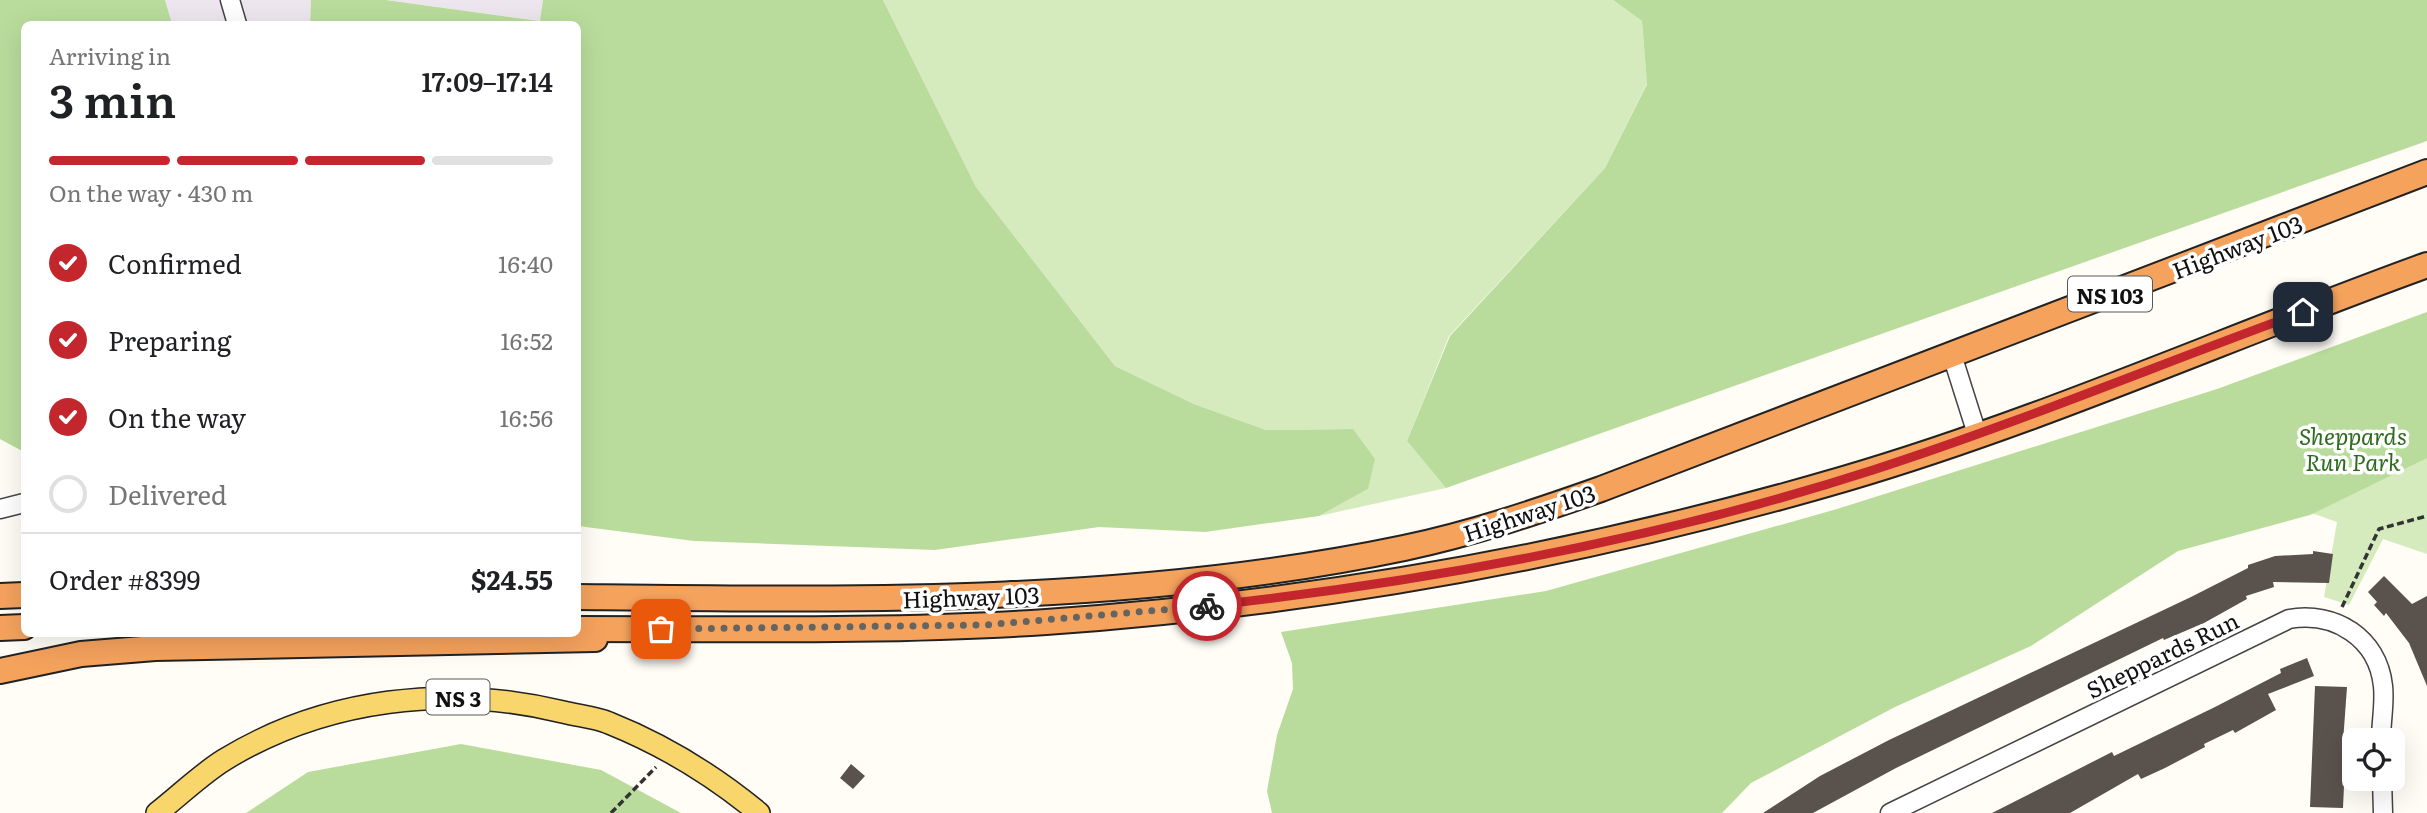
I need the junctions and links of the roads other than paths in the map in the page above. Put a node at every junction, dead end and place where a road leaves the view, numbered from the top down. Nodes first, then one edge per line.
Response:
1 (230, 0) edge
2 (236, 21) edge
3 (2427, 172) edge
4 (2427, 265) edge
5 (1952, 355) junction
6 (1977, 434) junction
7 (21, 504) edge
8 (0, 509) edge
9 (0, 582) edge
10 (21, 582) edge
11 (21, 595) edge
12 (0, 596) edge
13 (581, 597) edge
14 (21, 627) edge
15 (0, 628) edge
16 (581, 629) edge
17 (729, 629) junction
18 (0, 671) edge
19 (2382, 728) edge
20 (2382, 791) edge
21 (157, 813) edge
22 (759, 813) edge
23 (1890, 813) edge
24 (2383, 813) edge

1 - 2 street
3 - 5 highway, Highway 103 / NS 103
4 - 6 highway, Highway 103
5 - 6 street
5 - 13 highway, Highway 103 / NS 103
6 - 17 highway, Highway 103
7 - 8 street
9 - 10 highway
11 - 12 highway
14 - 15 highway
16 - 17 highway, Highway 103
17 - 18 highway
19 - 23 street, Sheppards Run
20 - 24 street
21 - 22 main road, NS 3

